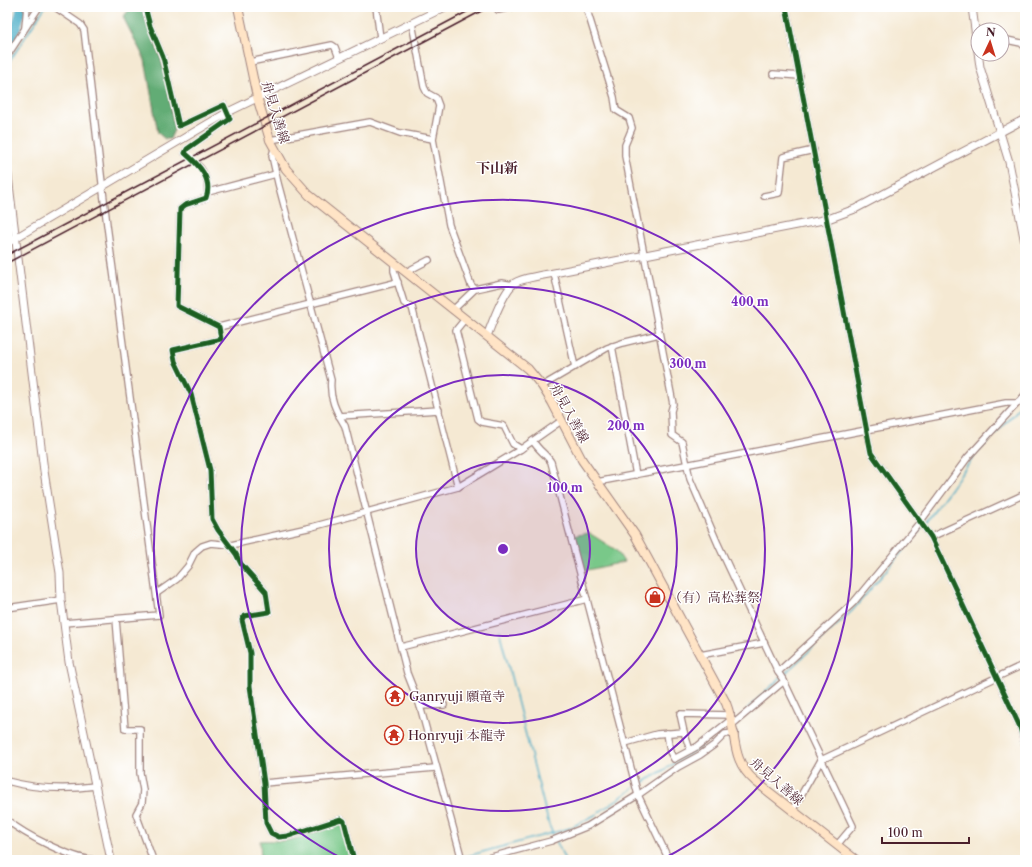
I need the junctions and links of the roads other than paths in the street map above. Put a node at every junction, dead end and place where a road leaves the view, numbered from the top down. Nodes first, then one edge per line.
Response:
1 (26, 7) edge
2 (39, 7) edge
3 (55, 7) edge
4 (145, 7) edge
5 (238, 7) edge
6 (376, 7) edge
7 (445, 7) edge
8 (496, 7) edge
9 (513, 7) edge
10 (586, 7) edge
11 (786, 7) edge
12 (972, 7) edge
13 (974, 22) edge
14 (412, 23) junction
15 (25, 28) junction
16 (380, 38) junction
17 (1010, 41) edge
18 (1025, 47) edge
19 (7, 56) edge
20 (339, 58) junction
21 (250, 62) junction
22 (980, 62) edge
23 (773, 74) dead end
24 (800, 76) junction
25 (257, 97) junction
26 (228, 112) junction
27 (1025, 118) edge
28 (1000, 132) junction
29 (433, 139) junction
30 (270, 140) junction
31 (274, 149) junction
32 (814, 150) junction
33 (186, 153) dead end
34 (198, 165) tunnel mouth
35 (7, 168) edge
36 (276, 174) junction
37 (104, 186) junction
38 (208, 192) junction
39 (764, 196) dead end
40 (828, 219) junction
41 (16, 238) junction
42 (7, 243) edge
43 (1025, 243) edge
44 (645, 255) junction
45 (429, 260) dead end
46 (394, 262) junction
47 (406, 272) junction
48 (554, 273) junction
49 (398, 282) junction
50 (513, 284) junction
51 (475, 289) junction
52 (311, 304) junction
53 (453, 310) junction
54 (465, 319) junction
55 (219, 327) junction
56 (659, 334) junction
57 (487, 336) junction
58 (612, 346) junction
59 (575, 367) junction
60 (542, 386) junction
61 (1025, 395) edge
62 (1017, 403) junction
63 (439, 410) junction
64 (339, 416) junction
65 (561, 421) junction
66 (868, 430) junction
67 (533, 442) junction
68 (521, 449) junction
69 (686, 466) junction
70 (636, 475) junction
71 (597, 482) junction
72 (458, 487) junction
73 (1025, 494) edge
74 (367, 512) junction
75 (920, 522) junction
76 (931, 537) junction
77 (231, 546) junction
78 (157, 593) junction
79 (587, 599) junction
80 (61, 600) junction
81 (7, 608) edge
82 (116, 620) junction
83 (64, 623) junction
84 (764, 643) junction
85 (401, 647) junction
86 (700, 655) junction
87 (1025, 664) edge
88 (778, 672) junction
89 (996, 678) junction
90 (784, 681) junction
91 (444, 705) dead end
92 (420, 706) junction
93 (732, 719) junction
94 (684, 732) junction
95 (667, 733) junction
96 (734, 733) junction
97 (625, 743) junction
98 (1025, 746) edge
99 (690, 750) junction
100 (821, 760) junction
101 (436, 768) junction
102 (7, 781) edge
103 (264, 783) junction
104 (96, 786) junction
105 (638, 795) junction
106 (792, 811) junction
107 (7, 820) edge
108 (837, 845) junction
109 (94, 860) edge
110 (111, 860) edge
111 (153, 860) edge
112 (354, 860) edge
113 (462, 860) edge
114 (480, 860) edge
115 (669, 860) edge
116 (856, 860) edge

1 - 15 street
2 - 15 street
3 - 37 street
4 - 26 street
5 - 21 main road, 舟見入善線
6 - 16 street
7 - 14 street
8 - 9 street
10 - 44 street
11 - 24 street
12 - 13 street
14 - 16 street
14 - 29 street
15 - 19 street
16 - 20 street
17 - 18 street
20 - 21 street
20 - 25 street
21 - 25 main road, 舟見入善線
22 - 28 street
23 - 24 street
24 - 32 street
25 - 26 street
25 - 30 main road, 舟見入善線
26 - 33 street
26 - 37 street
27 - 28 street
28 - 40 street
28 - 43 street
29 - 30 street
29 - 51 street
30 - 31 main road, 舟見入善線
31 - 36 street
31 - 46 main road, 舟見入善線
32 - 39 street
32 - 40 street
34 - 38 street
35 - 41 street
36 - 38 street
36 - 52 street
37 - 41 street
37 - 78 street
38 - 55 street
40 - 44 street
40 - 66 street
41 - 42 street
41 - 80 street
44 - 48 street
44 - 56 street
45 - 47 street
46 - 47 main road, 舟見入善線
46 - 49 street
47 - 53 main road, 舟見入善線
48 - 50 street
48 - 59 street
49 - 52 street
49 - 63 street
50 - 51 street
50 - 57 street
51 - 53 street
52 - 55 street
52 - 64 street
53 - 54 main road, 舟見入善線
54 - 57 main road, 舟見入善線
54 - 68 street
55 - 77 street
56 - 58 street
56 - 69 street
57 - 60 main road, 舟見入善線
58 - 59 street
58 - 70 street
59 - 60 street
60 - 65 main road, 舟見入善線
61 - 62 street
62 - 66 street
62 - 75 street
63 - 64 street
63 - 72 street
64 - 74 street
65 - 67 street
65 - 71 main road, 舟見入善線
66 - 69 street
66 - 75 street
67 - 68 street
67 - 79 street
68 - 72 street
69 - 70 street
69 - 84 street
70 - 71 street
71 - 86 main road, 舟見入善線
72 - 74 street
73 - 76 street
74 - 77 street
74 - 85 street
75 - 76 street
75 - 88 street
76 - 89 street
77 - 78 street
77 - 103 street
78 - 82 street
79 - 85 street
79 - 97 street
80 - 81 street
80 - 83 street
82 - 83 street
82 - 111 street
83 - 104 street
84 - 86 street
84 - 88 street
85 - 92 street
86 - 93 main road, 舟見入善線
87 - 89 street
88 - 90 street
89 - 98 street
89 - 100 street
90 - 93 street
90 - 100 street
91 - 92 street
92 - 101 street
93 - 94 street
93 - 96 main road, 舟見入善線
93 - 99 street
94 - 95 street
94 - 99 street
95 - 97 street
95 - 99 street
96 - 105 street
96 - 106 main road, 舟見入善線
97 - 105 street
100 - 106 street
100 - 108 street
101 - 103 street
101 - 113 street
102 - 104 street
103 - 112 street
104 - 110 street
105 - 114 street
105 - 115 street
106 - 108 main road, 舟見入善線
107 - 109 street
108 - 116 main road, 舟見入善線

